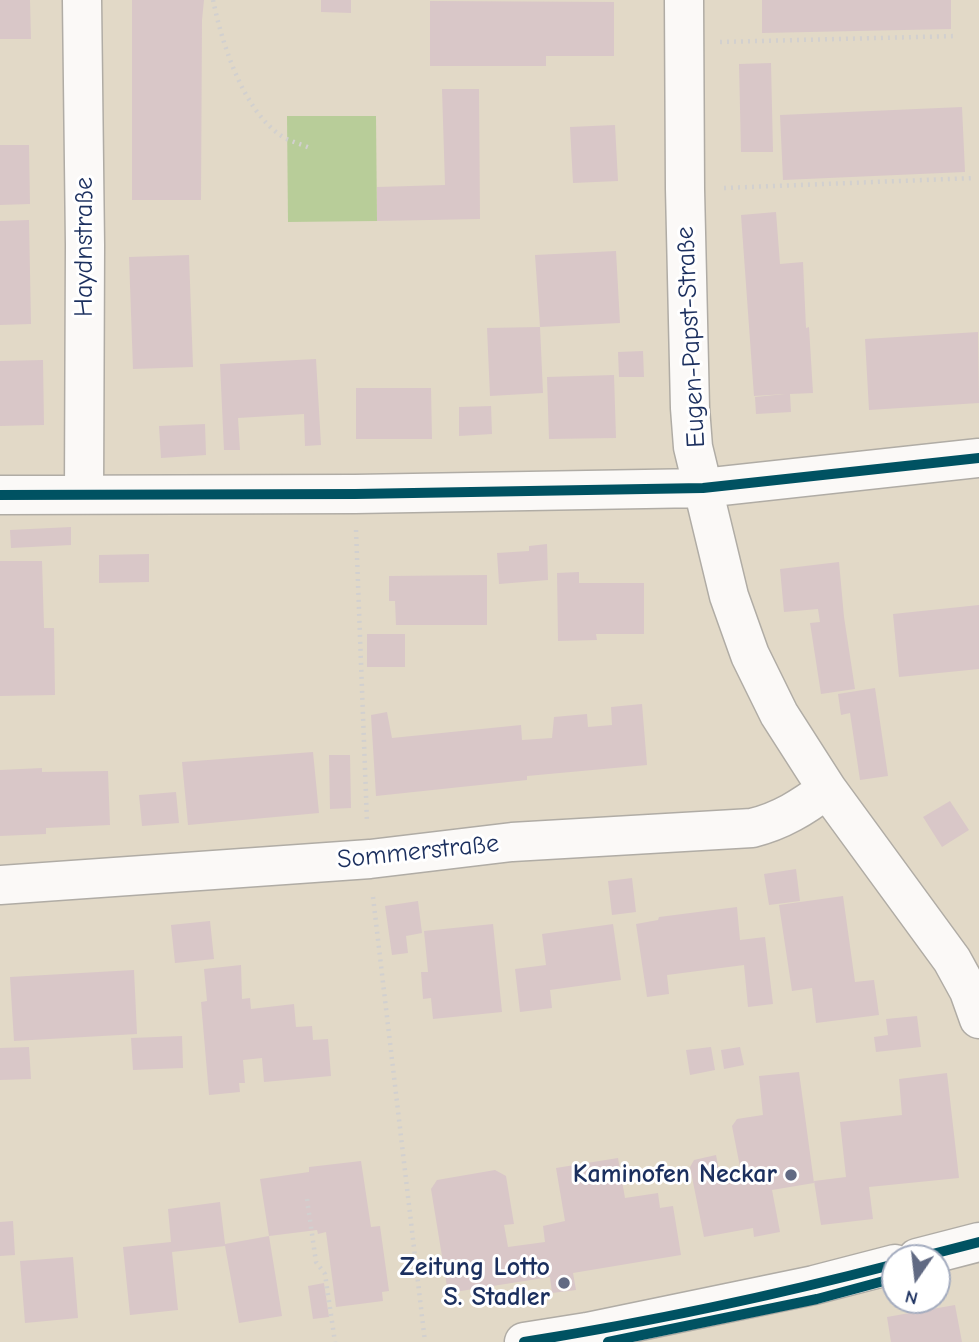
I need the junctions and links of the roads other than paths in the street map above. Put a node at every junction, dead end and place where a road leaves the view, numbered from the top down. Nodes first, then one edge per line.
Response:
1 (82, 0) edge
2 (684, 0) edge
3 (979, 458) edge
4 (703, 488) junction
5 (84, 494) junction
6 (0, 495) edge
7 (827, 789) junction
8 (0, 885) edge
9 (979, 1019) edge
10 (979, 1242) edge
11 (951, 1249) edge
12 (881, 1268) edge
13 (524, 1342) edge

1 - 5 street, Haydnstraße
2 - 4 street, Eugen-Papst-Straße
3 - 4 street
4 - 5 street
4 - 7 street, Eugen-Papst-Straße
5 - 6 street
7 - 8 street, Sommerstraße
7 - 9 street, Eugen-Papst-Straße
10 - 11 street
12 - 13 street

